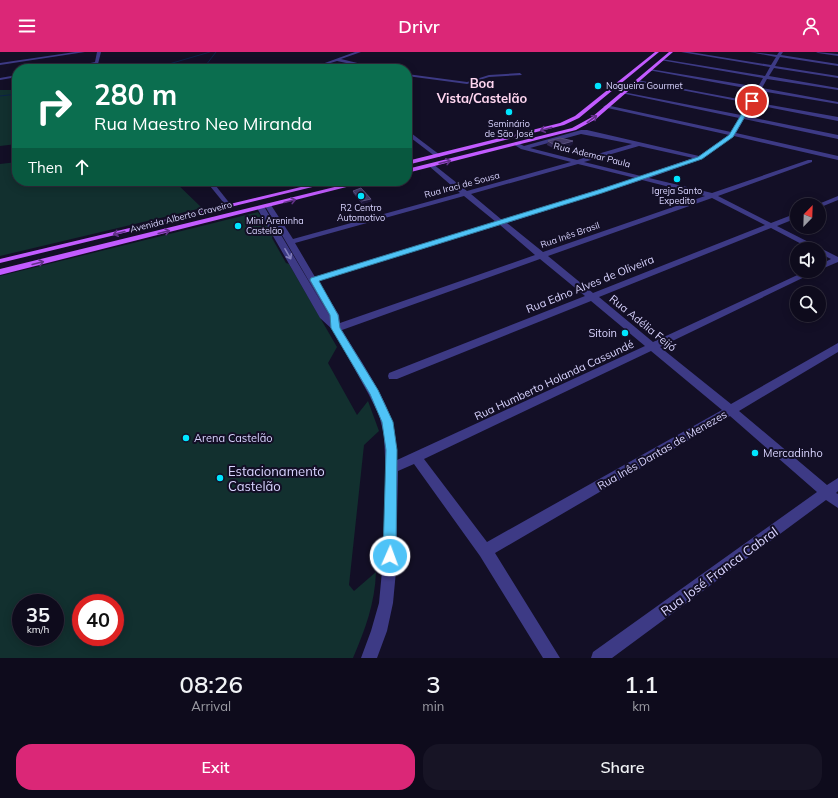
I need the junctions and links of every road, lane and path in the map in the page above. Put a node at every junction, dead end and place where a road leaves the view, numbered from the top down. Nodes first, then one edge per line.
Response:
1 (83, 52) edge
2 (99, 52) edge
3 (359, 52) edge
4 (657, 52) edge
5 (671, 52) edge
6 (683, 52) edge
7 (752, 52) edge
8 (818, 52) edge
9 (779, 54) edge
10 (838, 55) edge
11 (338, 60) junction
12 (662, 60) junction
13 (46, 62) dead end
14 (31, 63) junction
15 (331, 63) junction
16 (0, 64) edge
17 (94, 64) edge
18 (324, 64) dead end
19 (338, 64) edge
20 (357, 64) edge
21 (838, 65) edge
22 (772, 66) junction
23 (650, 70) junction
24 (794, 70) junction
25 (806, 72) junction
26 (520, 74) dead end
27 (412, 76) edge
28 (12, 77) edge
29 (766, 77) junction
30 (838, 77) edge
31 (0, 79) edge
32 (637, 81) junction
33 (788, 81) junction
34 (801, 83) junction
35 (759, 89) junction
36 (800, 90) dead end
37 (838, 90) edge
38 (623, 93) junction
39 (797, 96) junction
40 (751, 103) junction
41 (838, 103) edge
42 (606, 107) junction
43 (742, 118) junction
44 (838, 119) edge
45 (732, 135) junction
46 (412, 136) edge
47 (838, 137) edge
48 (507, 139) junction
49 (516, 144) junction
50 (638, 144) junction
51 (523, 148) junction
52 (438, 156) junction
53 (700, 158) junction
54 (838, 158) edge
55 (810, 161) dead end
56 (412, 162) edge
57 (578, 162) junction
58 (431, 165) junction
59 (412, 170) edge
60 (641, 178) junction
61 (213, 186) edge
62 (313, 186) edge
63 (347, 186) edge
64 (464, 193) junction
65 (714, 196) junction
66 (838, 198) edge
67 (826, 203) edge
68 (229, 206) junction
69 (265, 207) junction
70 (790, 218) edge
71 (500, 221) junction
72 (772, 225) junction
73 (291, 242) junction
74 (803, 242) edge
75 (826, 254) edge
76 (541, 256) junction
77 (837, 260) edge
78 (0, 261) edge
79 (826, 265) edge
80 (0, 272) edge
81 (798, 278) edge
82 (314, 280) junction
83 (591, 297) junction
84 (336, 328) junction
85 (653, 347) junction
86 (838, 347) edge
87 (392, 376) dead end
88 (730, 410) junction
89 (416, 457) junction
90 (392, 468) junction
91 (834, 493) edge
92 (485, 551) junction
93 (369, 658) edge
94 (552, 658) edge
95 (599, 658) edge

1 - 14 street
2 - 17 street
3 - 11 street
4 -> 48 main road
5 - 12 main road
6 - 22 street
7 - 9 street
8 - 10 street
9 - 21 street
9 - 22 street
11 - 15 street
11 - 20 street
12 - 23 main road
12 - 29 street
13 - 14 street
14 - 16 street
15 - 18 street
15 - 19 street
22 - 24 street
22 - 29 street
23 - 32 main road
23 - 35 street
24 - 25 street
24 - 33 street
25 - 30 street
25 - 34 street
26 - 27 street
28 - 31 street
29 - 33 street
29 - 35 street
32 - 38 main road
32 - 40 street
33 - 34 street
34 - 37 street
35 - 39 street
35 - 40 street
36 - 39 street
38 - 42 main road
38 - 43 street
39 - 41 street
40 - 43 street
40 - 44 street
42 - 45 street
49 -> 42 main road
43 - 45 street
43 - 47 street
45 - 53 street
45 - 54 street
46 - 52 street
48 - 49 main road
48 - 52 main road
49 - 51 street, Rua Ademar Paula
58 -> 49 main road
50 - 51 street
50 - 53 street
50 - 57 street, Rua Iraci de Sousa
51 - 57 street, Rua Ademar Paula
52 - 56 main road
53 - 60 street
55 - 65 street, Rua Inês Brasil
57 - 60 street, Rua Ademar Paula
57 - 64 street, Rua Iraci de Sousa
58 - 59 main road
58 - 64 street, Rua Adélia Feijó
60 - 65 street, Rua Ademar Paula
60 - 71 street
61 - 68 street
62 - 68 main road, Avenida Alberto Craveiro
69 -> 63 main road, Avenida Alberto Craveiro
64 - 71 street, Rua Adélia Feijó
64 - 73 street, Rua Iraci de Sousa
65 - 72 street, Rua Ademar Paula
65 - 76 street, Rua Inês Brasil
66 - 67 street
68 -> 78 main road, Avenida Alberto Craveiro
69 - 73 street
80 -> 69 main road, Avenida Alberto Craveiro
69 -> 84 street
70 - 72 street, Rua Edno Alves de Oliveira
71 - 76 street, Rua Adélia Feijó
71 - 82 street
72 - 74 street, Rua Ademar Paula
72 - 83 street, Rua Edno Alves de Oliveira
73 - 82 street
75 - 77 street, Rua Ademar Paula
76 - 83 street, Rua Adélia Feijó
76 - 84 street, Rua Inês Brasil
77 - 79 street
81 - 85 street, Rua Humberto Holanda Cassundé
82 - 84 street
83 - 85 street, Rua Adélia Feijó
83 - 87 street, Rua Edno Alves de Oliveira
84 - 90 street
85 - 88 street, Rua Adélia Feijó
85 - 89 street, Rua Humberto Holanda Cassundé
86 - 88 street, Rua Inês Dantas de Menezes
88 - 91 street, Rua Adélia Feijó
88 - 92 street, Rua Inês Dantas de Menezes
89 - 90 street, Rua Humberto Holanda Cassundé
89 - 92 street
90 - 93 street
91 - 95 street, Rua José Franca Cabral
92 - 94 street

